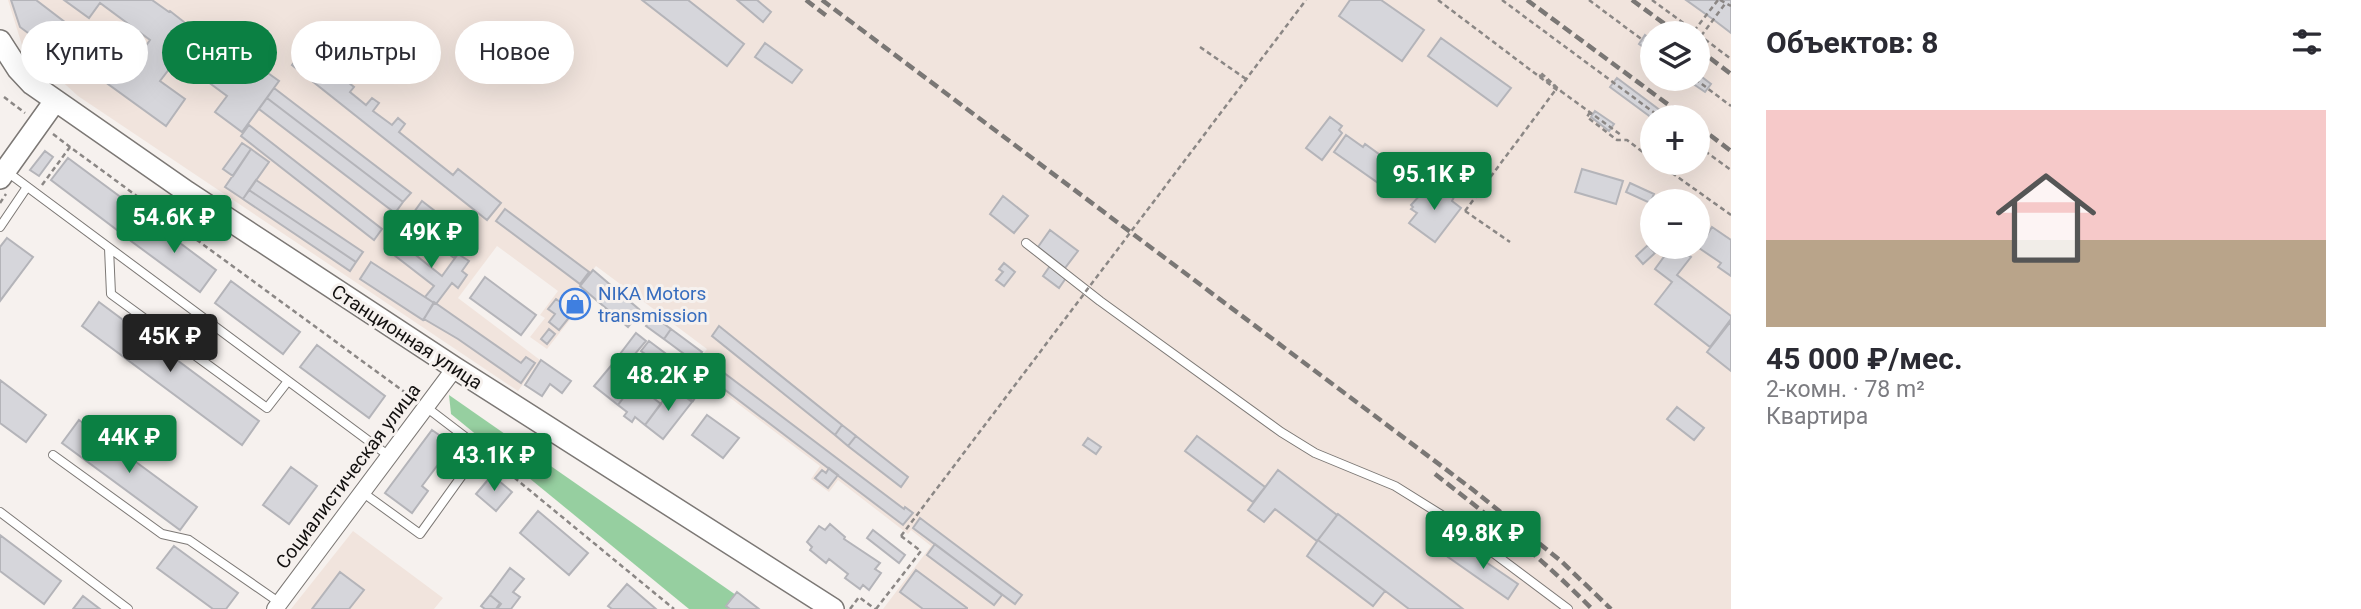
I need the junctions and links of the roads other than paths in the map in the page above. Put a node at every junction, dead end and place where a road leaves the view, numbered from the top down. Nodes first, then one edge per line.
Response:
1 (0, 41) edge
2 (55, 101) junction
3 (3, 174) edge
4 (27, 187) junction
5 (0, 227) edge
6 (1026, 243) dead end
7 (109, 248) junction
8 (455, 368) junction
9 (288, 381) junction
10 (426, 407) junction
11 (53, 455) dead end
12 (389, 456) junction
13 (362, 492) junction
14 (0, 512) edge
15 (277, 606) edge
16 (128, 609) edge
17 (833, 609) edge
18 (1568, 609) edge

1 - 2 main road, Станционная улица
2 - 3 main road
2 - 8 main road, Станционная улица
3 - 4 lane
4 - 5 lane
4 - 7 lane
6 - 18 lane
7 - 9 lane
7 - 9 lane
8 - 10 street, Социалистическая улица
8 - 17 main road, Станционная улица
9 - 12 lane
10 - 12 street, Социалистическая улица
10 - 13 lane
11 - 15 lane
12 - 13 street, Социалистическая улица
13 - 15 street, Социалистическая улица
14 - 16 lane

